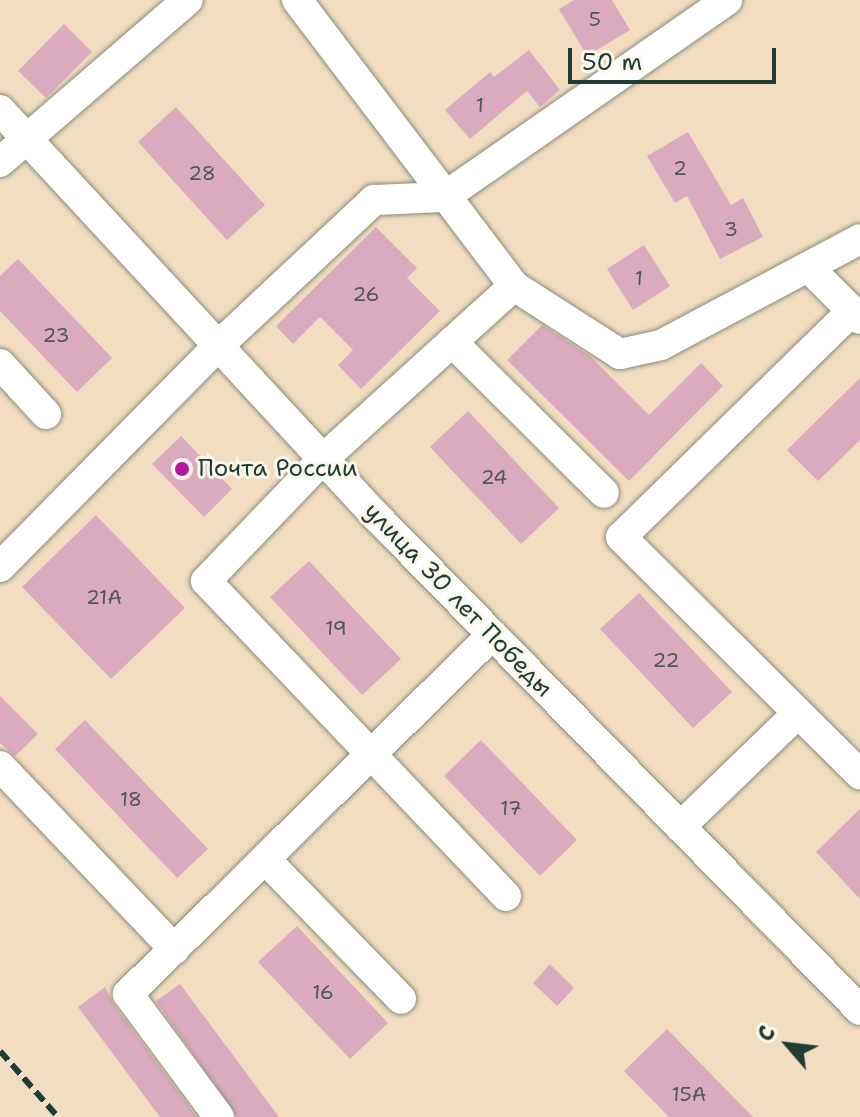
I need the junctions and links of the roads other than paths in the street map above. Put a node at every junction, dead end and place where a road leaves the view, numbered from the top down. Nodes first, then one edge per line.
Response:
1 (188, 0) edge
2 (297, 0) edge
3 (727, 0) edge
4 (0, 110) edge
5 (26, 138) junction
6 (0, 162) edge
7 (444, 197) junction
8 (860, 239) edge
9 (809, 268) junction
10 (514, 286) junction
11 (856, 315) edge
12 (452, 342) junction
13 (218, 346) junction
14 (0, 364) edge
15 (46, 414) dead end
16 (323, 459) junction
17 (604, 493) dead end
18 (0, 567) edge
19 (492, 635) junction
20 (798, 713) junction
21 (370, 755) junction
22 (0, 766) edge
23 (860, 774) edge
24 (680, 827) junction
25 (265, 859) junction
26 (506, 896) dead end
27 (174, 949) junction
28 (401, 999) dead end
29 (860, 1010) edge
30 (219, 1117) edge

1 - 5 street
2 - 7 street
3 - 7 street
4 - 5 street, улица 30 лет Победы
5 - 6 street
5 - 13 street, улица 30 лет Победы
7 - 10 street
7 - 13 street
8 - 9 street
9 - 10 street
9 - 11 street
10 - 12 street
11 - 20 street
12 - 16 street
12 - 17 street
13 - 16 street, улица 30 лет Победы
13 - 18 street
14 - 15 street
16 - 19 street, улица 30 лет Победы
16 - 21 street
19 - 21 street
19 - 24 street, улица 30 лет Победы
20 - 23 street
20 - 24 street
21 - 25 street
21 - 26 street
22 - 27 street
24 - 29 street, улица 30 лет Победы
25 - 27 street
25 - 28 street
27 - 30 street

